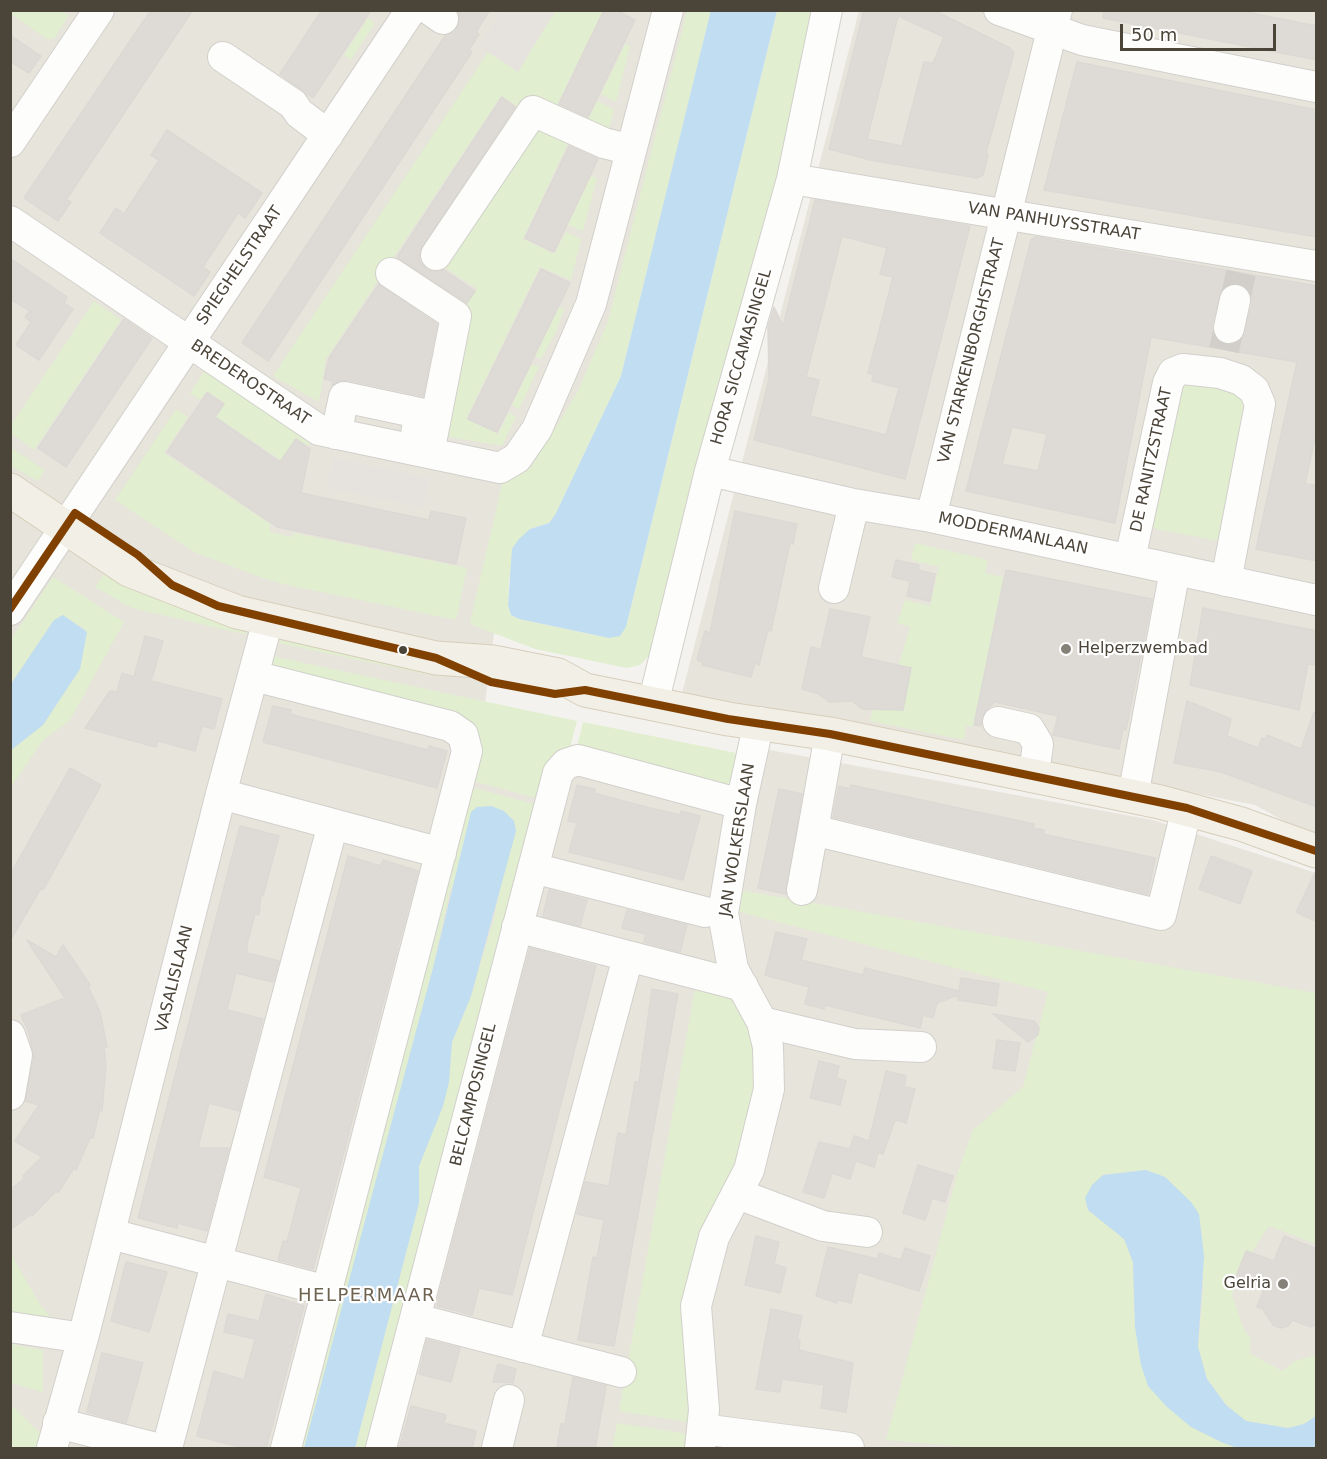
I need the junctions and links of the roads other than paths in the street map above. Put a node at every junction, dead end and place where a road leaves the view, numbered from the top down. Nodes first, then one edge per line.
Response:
1 (99, 10) edge
2 (411, 10) edge
3 (668, 10) edge
4 (827, 10) edge
5 (999, 10) edge
6 (1054, 21) edge
7 (224, 57) dead end
8 (1317, 87) edge
9 (328, 135) junction
10 (10, 142) edge
11 (631, 150) junction
12 (792, 179) junction
13 (1005, 214) junction
14 (10, 221) edge
15 (436, 255) dead end
16 (1317, 266) edge
17 (391, 273) dead end
18 (1232, 313) junction
19 (188, 340) junction
20 (422, 452) junction
21 (710, 471) junction
22 (10, 475) edge
23 (10, 490) edge
24 (854, 504) junction
25 (931, 516) junction
26 (70, 521) junction
27 (1130, 559) junction
28 (1175, 570) junction
29 (1226, 580) junction
30 (834, 588) dead end
31 (1317, 600) edge
32 (10, 610) edge
33 (268, 620) junction
34 (254, 676) junction
35 (653, 704) junction
36 (759, 722) junction
37 (998, 722) dead end
38 (830, 734) junction
39 (1034, 776) junction
40 (221, 794) junction
41 (1134, 796) junction
42 (741, 804) junction
43 (1187, 808) junction
44 (333, 824) junction
45 (813, 830) junction
46 (1317, 851) edge
47 (441, 853) junction
48 (533, 867) junction
49 (802, 890) dead end
50 (705, 912) dead end
51 (517, 927) junction
52 (628, 957) junction
53 (743, 986) junction
54 (762, 1022) junction
55 (10, 1035) edge
56 (921, 1047) dead end
57 (10, 1095) edge
58 (738, 1194) junction
59 (867, 1232) dead end
60 (111, 1234) junction
61 (215, 1262) junction
62 (327, 1292) junction
63 (416, 1319) junction
64 (10, 1327) edge
65 (83, 1338) junction
66 (524, 1347) junction
67 (621, 1372) dead end
68 (509, 1400) dead end
69 (55, 1436) edge
70 (701, 1439) edge
71 (156, 1449) edge
72 (167, 1449) edge
73 (286, 1449) edge
74 (381, 1449) edge
75 (497, 1449) edge
76 (849, 1449) edge

1 - 10 street
2 - 9 street, SPIEGHELSTRAAT
3 - 11 street
4 - 12 street, HORA SICCAMASINGEL
5 - 6 street
6 - 8 street
6 - 13 street, VAN STARKENBORGHSTRAAT
7 - 9 street
9 - 19 street, SPIEGHELSTRAAT
11 - 15 street
11 - 20 street, BREDEROSTRAAT
12 - 13 street, VAN PANHUYSSTRAAT
12 - 21 street, HORA SICCAMASINGEL
13 - 18 street, VAN PANHUYSSTRAAT
13 - 25 street, VAN STARKENBORGHSTRAAT
14 - 19 street, BREDEROSTRAAT
16 - 18 street, VAN PANHUYSSTRAAT
17 - 20 street
18 - 27 street, DE RANITZSTRAAT
18 - 29 street, DE RANITZSTRAAT
19 - 20 street, BREDEROSTRAAT
19 - 26 street, SPIEGHELSTRAAT
21 - 24 street, MODDERMANLAAN
21 - 35 street, HORA SICCAMASINGEL
22 - 26 main road
23 - 26 main road
24 - 25 street, MODDERMANLAAN
24 - 30 street
25 - 27 street, MODDERMANLAAN
26 - 32 street, SPIEGHELSTRAAT
26 - 33 main road
27 - 28 street, MODDERMANLAAN
28 - 29 street, MODDERMANLAAN
28 - 41 street
29 - 31 street, MODDERMANLAAN
33 - 34 street, VASALISLAAN
33 - 35 main road
34 - 40 street, VASALISLAAN
34 - 47 street
35 - 36 main road
36 - 38 main road
36 - 42 street, JAN WOLKERSLAAN
37 - 39 street
38 - 39 main road
38 - 45 street
39 - 41 main road
40 - 44 street
40 - 60 street, VASALISLAAN
41 - 43 main road
42 - 48 street, BELCAMPOSINGEL
42 - 53 street, JAN WOLKERSLAAN
43 - 45 street
43 - 46 main road
44 - 47 street
44 - 61 street
45 - 49 street
47 - 62 street
48 - 50 street
48 - 51 street, BELCAMPOSINGEL
51 - 52 street
51 - 63 street, BELCAMPOSINGEL
52 - 53 street
52 - 66 street
53 - 54 street, JAN WOLKERSLAAN
54 - 56 street
54 - 58 street, JAN WOLKERSLAAN
55 - 57 street
58 - 59 street
58 - 70 street, JAN WOLKERSLAAN
60 - 61 street
60 - 65 street, VASALISLAAN
61 - 62 street
61 - 72 street
62 - 73 street
63 - 66 street
63 - 74 street, BELCAMPOSINGEL
64 - 65 street
65 - 69 street, VASALISLAAN
66 - 67 street
68 - 75 street
69 - 71 street
70 - 76 street, JAN WOLKERSLAAN

